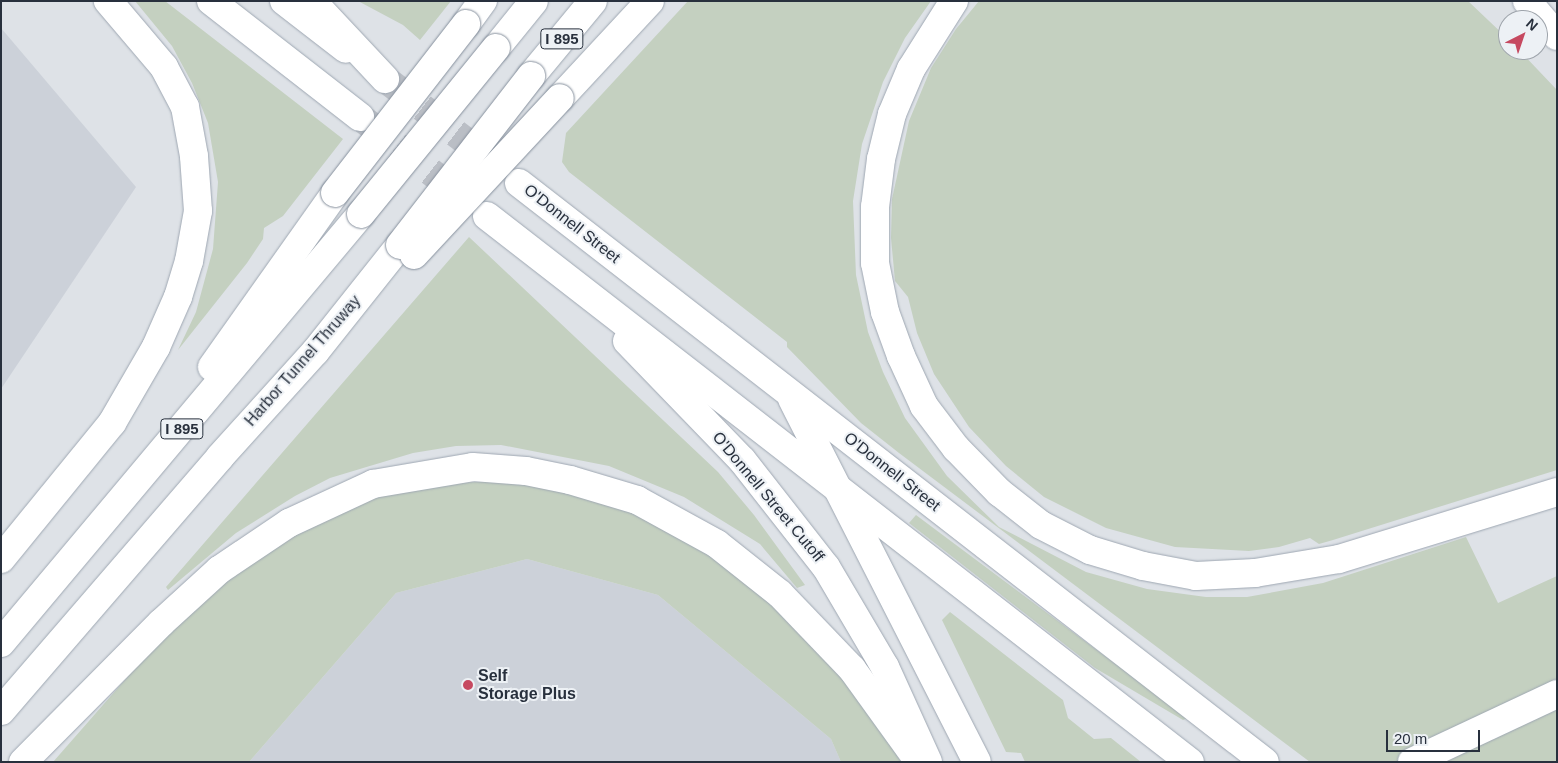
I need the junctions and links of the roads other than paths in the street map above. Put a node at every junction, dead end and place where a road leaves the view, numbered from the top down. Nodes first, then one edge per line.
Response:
1 (108, 1) edge
2 (210, 1) edge
3 (284, 1) edge
4 (312, 1) edge
5 (483, 1) edge
6 (534, 1) edge
7 (593, 1) edge
8 (650, 1) edge
9 (954, 1) edge
10 (1507, 1) edge
11 (1527, 1) edge
12 (1517, 10) edge
13 (1557, 36) edge
14 (360, 118) tunnel mouth
15 (519, 183) dead end
16 (487, 216) tunnel mouth
17 (407, 250) junction
18 (556, 269) junction
19 (788, 391) junction
20 (838, 487) junction
21 (1557, 492) edge
22 (92, 537) junction
23 (1, 559) edge
24 (1, 643) edge
25 (1557, 694) edge
26 (1, 711) edge
27 (23, 762) edge
28 (919, 762) edge
29 (928, 762) edge
30 (977, 762) edge
31 (1190, 762) edge
32 (1265, 762) edge
33 (1412, 762) edge

1 - 23 main road
2 - 14 main road
3 - 4 main road
5 - 22 main road, bridge
6 - 22 main road, I 895, bridge
7 - 17 main road, I 895, bridge
8 - 17 main road, bridge
9 - 21 main road
10 - 12 main road
11 - 13 main road
15 - 19 main road, O'Donnell Street
16 - 18 main road
17 - 26 main road, Harbor Tunnel Thruway / I 895
18 - 20 main road
18 - 29 main road, O'Donnell Street Cutoff
19 - 20 main road
19 - 32 main road, O'Donnell Street
20 - 30 main road
20 - 31 main road
22 - 24 main road, I 895
25 - 33 main road
27 - 28 main road

